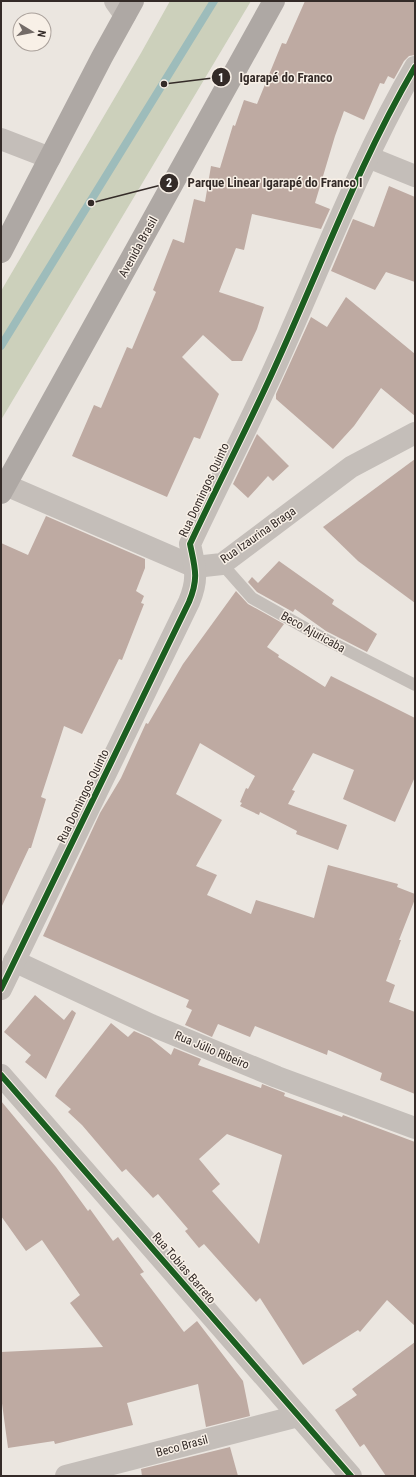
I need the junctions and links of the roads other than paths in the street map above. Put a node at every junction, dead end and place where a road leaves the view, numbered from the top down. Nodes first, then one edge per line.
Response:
1 (274, 1) edge
2 (125, 6) edge
3 (415, 67) edge
4 (1, 139) edge
5 (368, 157) junction
6 (50, 158) junction
7 (415, 176) edge
8 (1, 252) edge
9 (415, 433) edge
10 (3, 487) edge
11 (222, 564) junction
12 (195, 567) junction
13 (415, 685) edge
14 (14, 962) junction
15 (1, 989) edge
16 (1, 1075) edge
17 (415, 1128) edge
18 (298, 1416) junction
19 (66, 1476) edge
20 (351, 1476) edge

1 - 10 highway, Avenida Brasil
2 - 6 highway
3 - 5 street, Rua Domingos Quinto
4 - 6 street
5 - 7 street
5 - 12 street, Rua Domingos Quinto
6 - 8 highway
9 - 11 street, Rua Izaurina Braga
10 - 12 street, Rua Izaurina Braga
11 - 12 street, Rua Izaurina Braga
11 - 13 lane, Beco Ajuricaba
12 - 14 street, Rua Domingos Quinto
14 - 15 street, Rua Domingos Quinto
14 - 17 street, Rua Júlio Ribeiro
16 - 18 street, Rua Tobias Barreto
18 - 19 street, Beco Brasil
18 - 20 street, Rua Tobias Barreto

